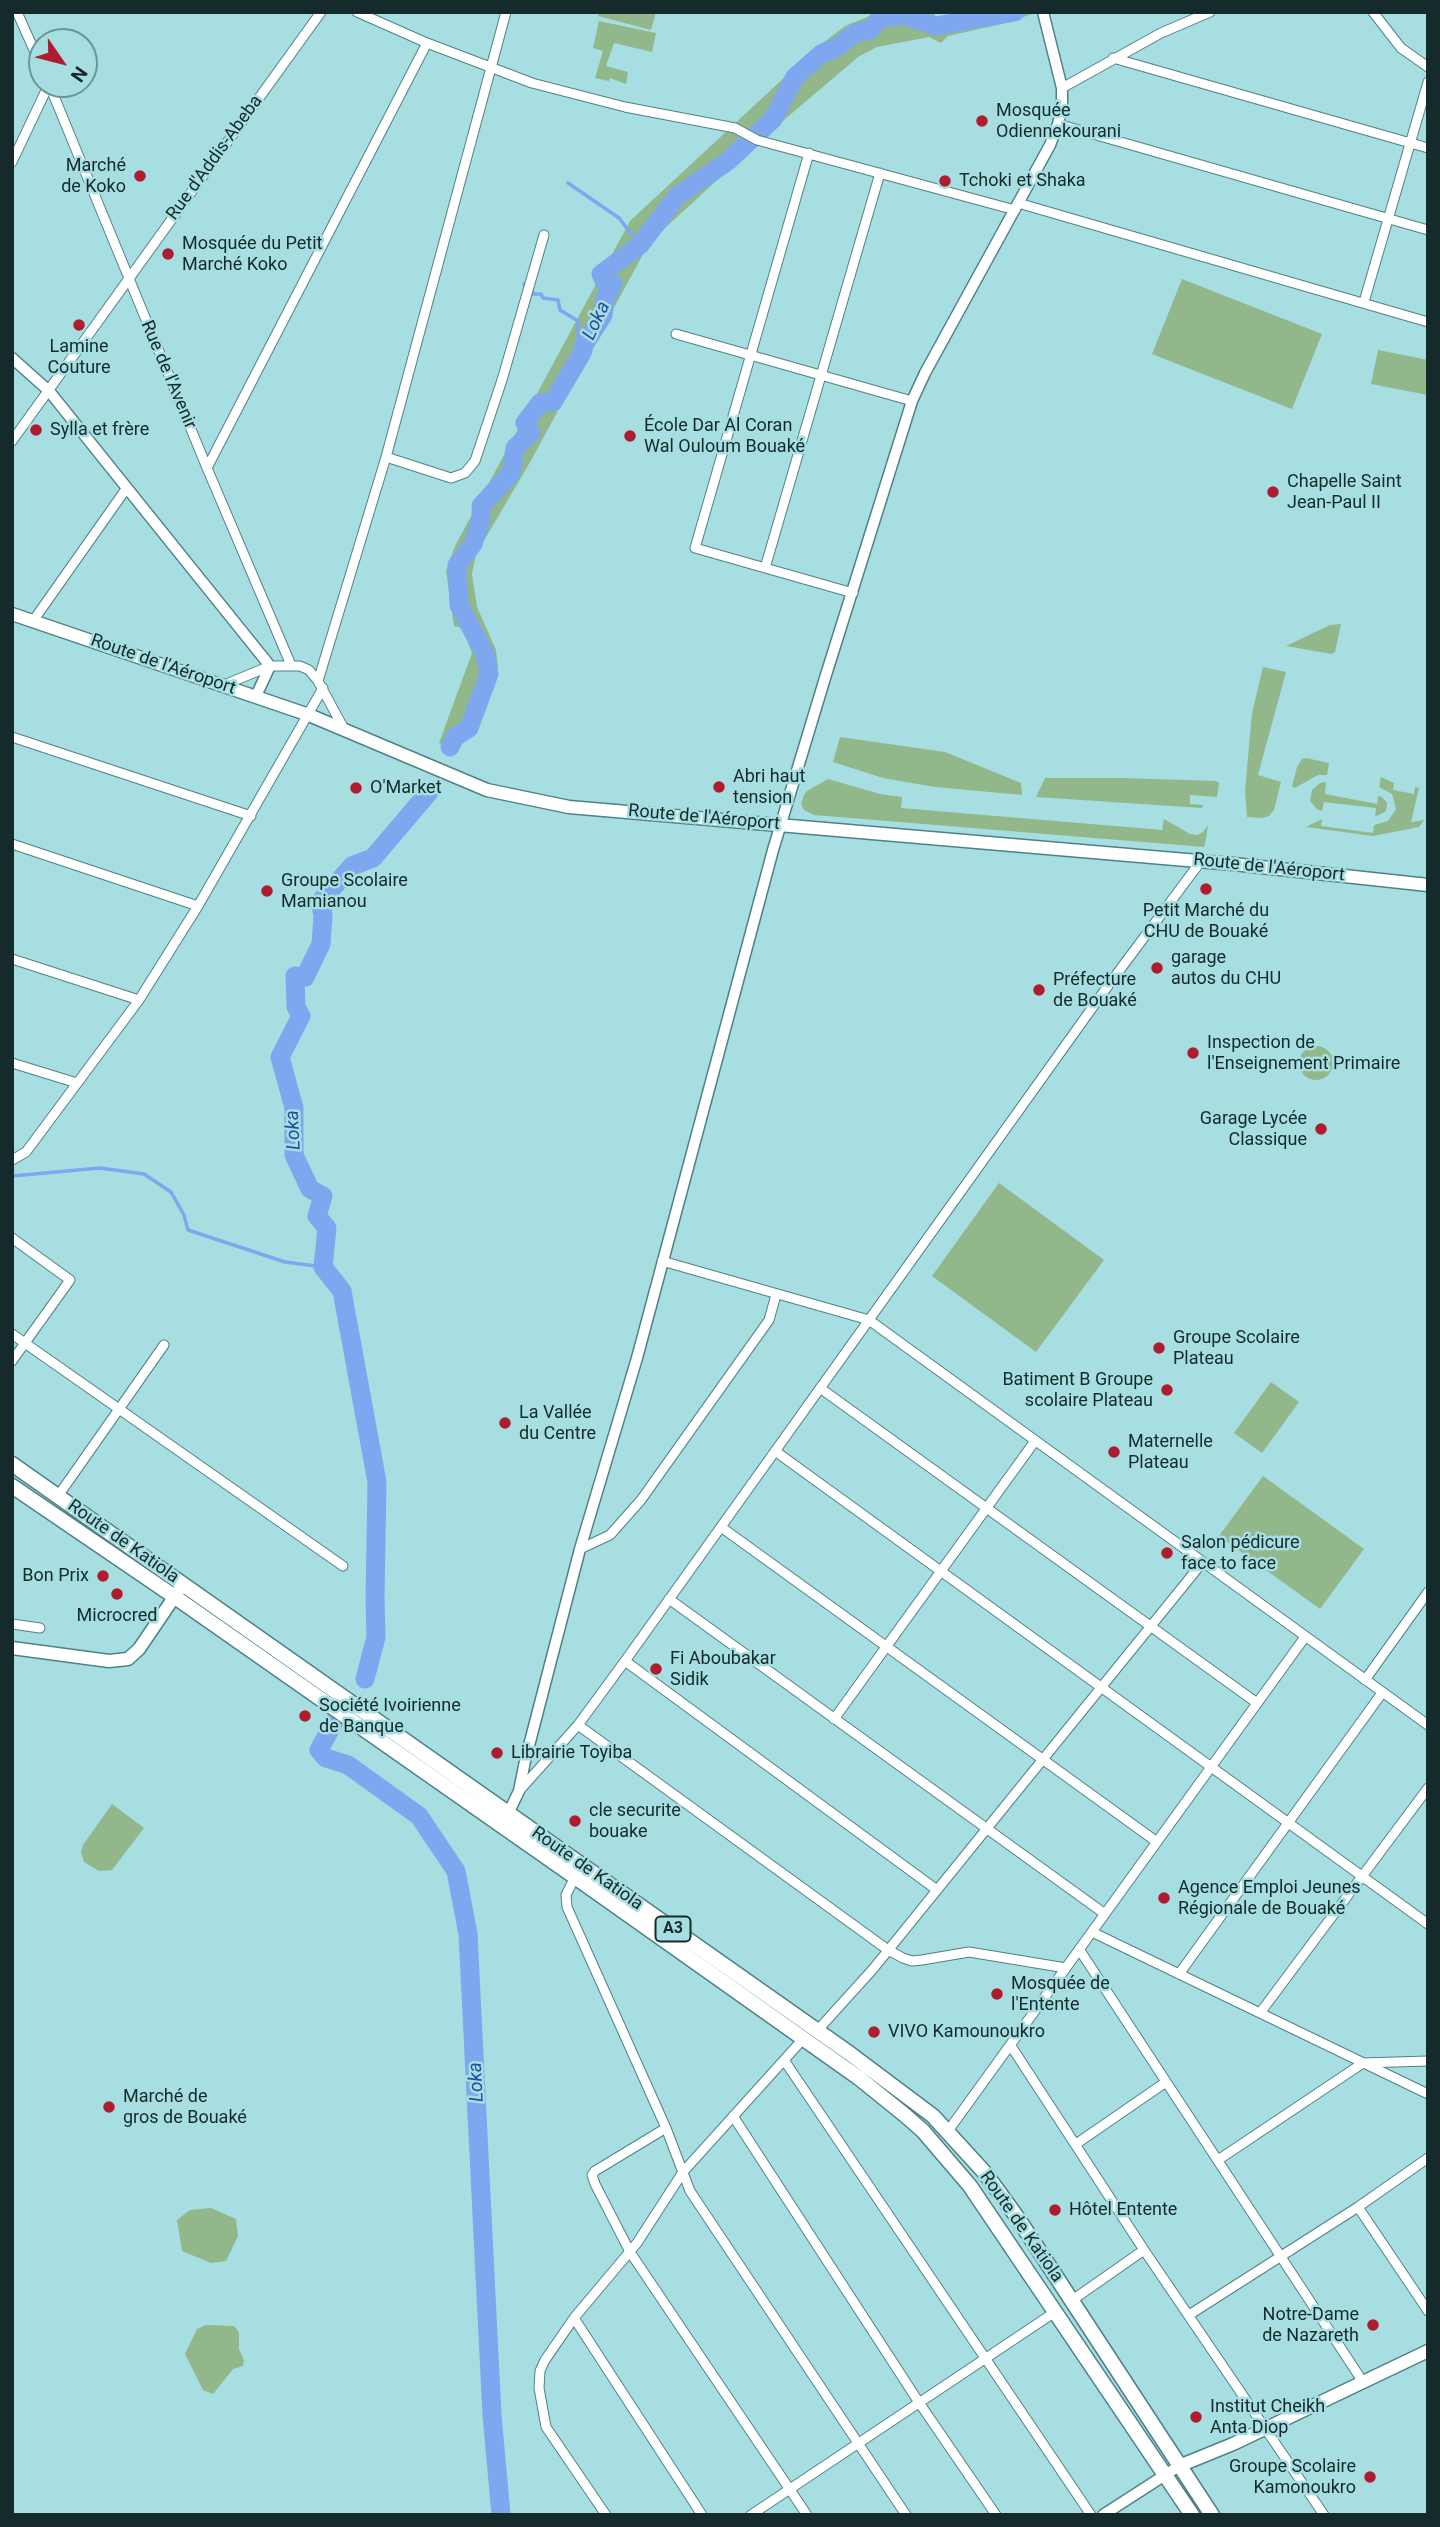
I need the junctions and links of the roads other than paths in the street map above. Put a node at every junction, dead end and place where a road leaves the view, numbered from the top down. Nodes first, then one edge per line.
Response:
1 (17, 12) edge
2 (321, 12) edge
3 (357, 12) edge
4 (506, 12) edge
5 (1043, 12) edge
6 (1210, 12) edge
7 (1373, 12) edge
8 (28, 37) edge
9 (427, 43) junction
10 (1112, 58) junction
11 (491, 66) junction
12 (1428, 67) edge
13 (1428, 82) edge
14 (1062, 88) junction
15 (42, 98) edge
16 (55, 98) edge
17 (1058, 124) junction
18 (1410, 143) junction
19 (1428, 148) edge
20 (809, 153) junction
21 (12, 162) edge
22 (880, 173) junction
23 (1017, 206) junction
24 (1388, 219) junction
25 (1428, 230) edge
26 (544, 234) dead end
27 (128, 278) junction
28 (1364, 302) junction
29 (1428, 321) edge
30 (676, 334) dead end
31 (750, 356) junction
32 (12, 358) edge
33 (821, 376) junction
34 (49, 391) junction
35 (912, 401) junction
36 (12, 441) edge
37 (386, 457) junction
38 (207, 468) junction
39 (126, 489) junction
40 (765, 568) junction
41 (853, 593) junction
42 (12, 614) edge
43 (33, 621) junction
44 (291, 665) junction
45 (270, 666) junction
46 (321, 684) junction
47 (225, 685) junction
48 (256, 696) junction
49 (309, 715) junction
50 (344, 729) junction
51 (12, 737) edge
52 (251, 816) junction
53 (781, 825) junction
54 (12, 844) edge
55 (1201, 862) junction
56 (1428, 884) edge
57 (198, 906) junction
58 (12, 959) edge
59 (139, 1000) junction
60 (12, 1063) edge
61 (77, 1083) junction
62 (12, 1160) edge
63 (12, 1238) edge
64 (662, 1261) junction
65 (775, 1295) junction
66 (869, 1320) junction
67 (12, 1334) edge
68 (25, 1343) junction
69 (164, 1345) dead end
70 (12, 1361) edge
71 (820, 1388) junction
72 (119, 1409) junction
73 (1035, 1441) junction
74 (775, 1451) junction
75 (12, 1465) edge
76 (12, 1486) edge
77 (58, 1496) junction
78 (986, 1508) junction
79 (721, 1527) junction
80 (580, 1549) junction
81 (1202, 1563) junction
82 (343, 1566) dead end
83 (941, 1571) junction
84 (179, 1591) junction
85 (1428, 1592) edge
86 (669, 1599) junction
87 (12, 1624) edge
88 (1152, 1627) junction
89 (40, 1628) dead end
90 (1305, 1637) junction
91 (887, 1647) junction
92 (12, 1648) edge
93 (625, 1661) junction
94 (1364, 1680) junction
95 (1102, 1687) junction
96 (1382, 1693) junction
97 (1257, 1703) junction
98 (834, 1719) junction
99 (578, 1725) junction
100 (1428, 1725) edge
101 (1042, 1758) junction
102 (1211, 1767) junction
103 (1428, 1788) edge
104 (519, 1791) junction
105 (505, 1820) junction
106 (1288, 1823) junction
107 (986, 1827) junction
108 (1157, 1842) junction
109 (1361, 1876) junction
110 (575, 1877) junction
111 (937, 1890) junction
112 (1105, 1914) junction
113 (1428, 1924) edge
114 (1092, 1932) junction
115 (1079, 1949) junction
116 (888, 1950) junction
117 (1066, 1968) junction
118 (1179, 1974) junction
119 (1260, 2013) junction
120 (817, 2031) junction
121 (803, 2039) junction
122 (1011, 2046) junction
123 (784, 2060) junction
124 (1428, 2062) edge
125 (1363, 2063) junction
126 (1166, 2082) junction
127 (1428, 2094) edge
128 (733, 2116) junction
129 (666, 2128) junction
130 (948, 2131) junction
131 (1076, 2144) junction
132 (1428, 2158) edge
133 (1218, 2160) junction
134 (683, 2172) junction
135 (1358, 2207) junction
136 (1144, 2250) junction
137 (630, 2252) junction
138 (1281, 2255) junction
139 (1071, 2301) junction
140 (1428, 2311) edge
141 (1055, 2312) junction
142 (1189, 2315) junction
143 (574, 2318) junction
144 (1428, 2351) edge
145 (985, 2358) junction
146 (1363, 2382) junction
147 (918, 2401) junction
148 (1266, 2428) junction
149 (858, 2443) junction
150 (1179, 2466) junction
151 (1166, 2475) junction
152 (788, 2490) junction
153 (606, 2515) edge
154 (702, 2515) edge
155 (751, 2515) edge
156 (807, 2515) edge
157 (906, 2515) edge
158 (996, 2515) edge
159 (1091, 2515) edge
160 (1103, 2515) edge
161 (1192, 2515) edge
162 (1212, 2515) edge
163 (1324, 2515) edge

1 - 8 street
2 - 27 street, Rue d'Addis-Abeba
3 - 9 street
4 - 11 street
5 - 14 street
6 - 10 street
7 - 12 street
9 - 11 street
9 - 38 street
10 - 14 street
10 - 18 street
11 - 20 street
11 - 37 street
13 - 18 street
14 - 17 street
15 - 21 street
16 - 27 street, Rue de l'Avenir
17 - 23 street
17 - 24 street
18 - 19 street
18 - 24 street
20 - 22 street
20 - 31 street
22 - 23 street
22 - 33 street
23 - 28 street
23 - 35 street
24 - 25 street
24 - 28 street
26 - 37 street
27 - 34 street, Rue d'Addis-Abeba
27 - 38 street, Rue de l'Avenir
28 - 29 street
30 - 31 street
31 - 33 street
31 - 40 street
32 - 34 street
33 - 35 street
33 - 40 street
34 - 36 street, Rue d'Addis-Abeba
34 - 39 street
35 - 41 street
37 - 46 street
38 - 44 street, Rue de l'Avenir
39 - 43 street
39 - 45 street
40 - 41 street
41 - 53 street
42 - 43 main road, Route de l'Aéroport
43 - 47 main road, Route de l'Aéroport
44 - 45 street
44 - 46 street
45 - 47 street
45 - 48 street
46 - 49 street
46 - 50 street
47 - 48 main road, Route de l'Aéroport
48 - 49 main road, Route de l'Aéroport
49 - 50 main road, Route de l'Aéroport
49 - 52 street
50 - 53 main road, Route de l'Aéroport
51 - 52 street
52 - 57 street
53 - 55 main road, Route de l'Aéroport
53 - 64 street
54 - 57 street
55 - 56 main road, Route de l'Aéroport
55 - 66 street
57 - 59 street
58 - 59 street
59 - 61 street
60 - 61 street
61 - 62 street
63 - 68 street
64 - 65 street
64 - 80 street
65 - 66 street
65 - 80 street
66 - 71 street
66 - 73 street
67 - 68 street
68 - 70 street
68 - 72 street
69 - 72 street
71 - 74 street
71 - 78 street
72 - 77 street
72 - 82 street
73 - 78 street
73 - 81 street
74 - 79 street
74 - 83 street
75 - 77 highway, Route de Katiola / A3
76 - 84 highway, Route de Katiola / A3
77 - 84 highway, Route de Katiola / A3
78 - 83 street
78 - 88 street
79 - 86 street
79 - 91 street
80 - 104 street
81 - 88 street
81 - 90 street
83 - 91 street
83 - 95 street
84 - 92 main road
84 - 105 highway, Route de Katiola / A3
85 - 94 street
86 - 93 street
86 - 98 street
87 - 89 street
88 - 95 street
88 - 97 street
90 - 94 street
90 - 97 street
91 - 98 street
91 - 101 street
93 - 99 street
93 - 111 street
94 - 96 street
95 - 101 street
95 - 102 street
96 - 100 street
96 - 106 street
97 - 102 street
98 - 107 street
99 - 104 street
99 - 116 street
101 - 107 street
101 - 108 street
102 - 106 street
102 - 108 street
103 - 109 street
104 - 105 street
105 - 110 highway, Route de Katiola / A3
105 - 120 highway, Route de Katiola / A3
106 - 109 street
106 - 118 street
107 - 111 street
107 - 112 street
108 - 112 street
109 - 113 street
109 - 119 street
110 - 121 highway, Route de Katiola / A3
110 - 129 street
111 - 116 street
112 - 114 street
114 - 115 street
114 - 118 street
115 - 117 street
115 - 126 street
116 - 117 street
116 - 120 street
117 - 122 street
118 - 119 street
119 - 125 street
120 - 130 highway, Route de Katiola / A3
121 - 123 street
121 - 141 highway, Route de Katiola / A3
122 - 130 street
122 - 131 street
123 - 128 street
123 - 145 street
124 - 125 street
125 - 127 street
125 - 133 street
126 - 131 street
126 - 133 street
128 - 134 street
128 - 147 street
129 - 134 street
129 - 137 street
130 - 139 highway, Route de Katiola / A3
131 - 136 street
132 - 135 street
133 - 138 street
134 - 137 street
134 - 149 street
135 - 138 street
135 - 140 street
136 - 139 street
136 - 142 street
137 - 143 street
137 - 152 street
138 - 142 street
138 - 146 street
139 - 150 highway, Route de Katiola / A3
141 - 145 street
141 - 151 highway, Route de Katiola / A3
142 - 148 street
143 - 153 street
143 - 154 street
144 - 146 main road
145 - 147 street
145 - 159 street
146 - 148 main road
147 - 149 street
147 - 158 street
148 - 150 main road
148 - 163 street
149 - 152 street
149 - 157 street
150 - 151 street
150 - 162 highway, Route de Katiola / A3
151 - 160 street
151 - 161 highway, Route de Katiola / A3
152 - 155 street
152 - 156 street

